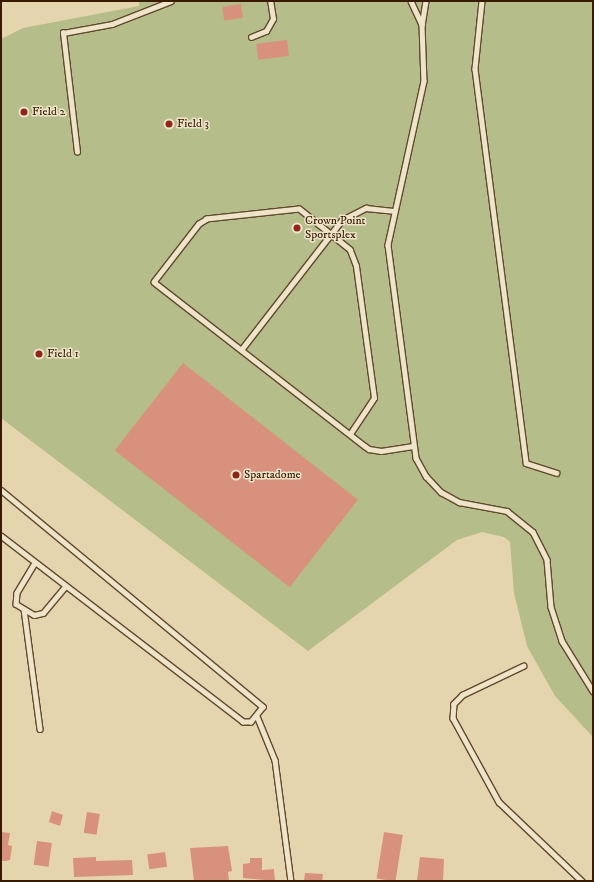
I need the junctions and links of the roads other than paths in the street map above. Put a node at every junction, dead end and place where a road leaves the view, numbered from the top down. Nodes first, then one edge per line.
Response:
1 (171, 1) edge
2 (270, 1) edge
3 (410, 1) edge
4 (426, 1) edge
5 (482, 1) edge
6 (422, 25) junction
7 (251, 37) dead end
8 (77, 152) dead end
9 (393, 211) junction
10 (332, 233) junction
11 (241, 350) junction
12 (350, 434) junction
13 (414, 446) junction
14 (556, 473) dead end
15 (1, 490) edge
16 (1, 536) edge
17 (35, 563) junction
18 (66, 586) junction
19 (24, 609) junction
20 (524, 666) dead end
21 (593, 691) edge
22 (257, 716) junction
23 (40, 729) dead end
24 (292, 881) edge
25 (582, 881) edge

1 - 8 lane
2 - 7 lane
3 - 6 lane
4 - 6 lane
5 - 14 lane
6 - 9 lane
9 - 10 lane
9 - 13 lane
10 - 11 lane
10 - 11 lane
10 - 12 lane
11 - 12 lane
12 - 13 lane
13 - 21 lane
15 - 22 lane
16 - 17 lane
17 - 18 lane
17 - 19 lane
18 - 19 lane
18 - 22 lane
19 - 23 lane
20 - 25 lane
22 - 24 lane

